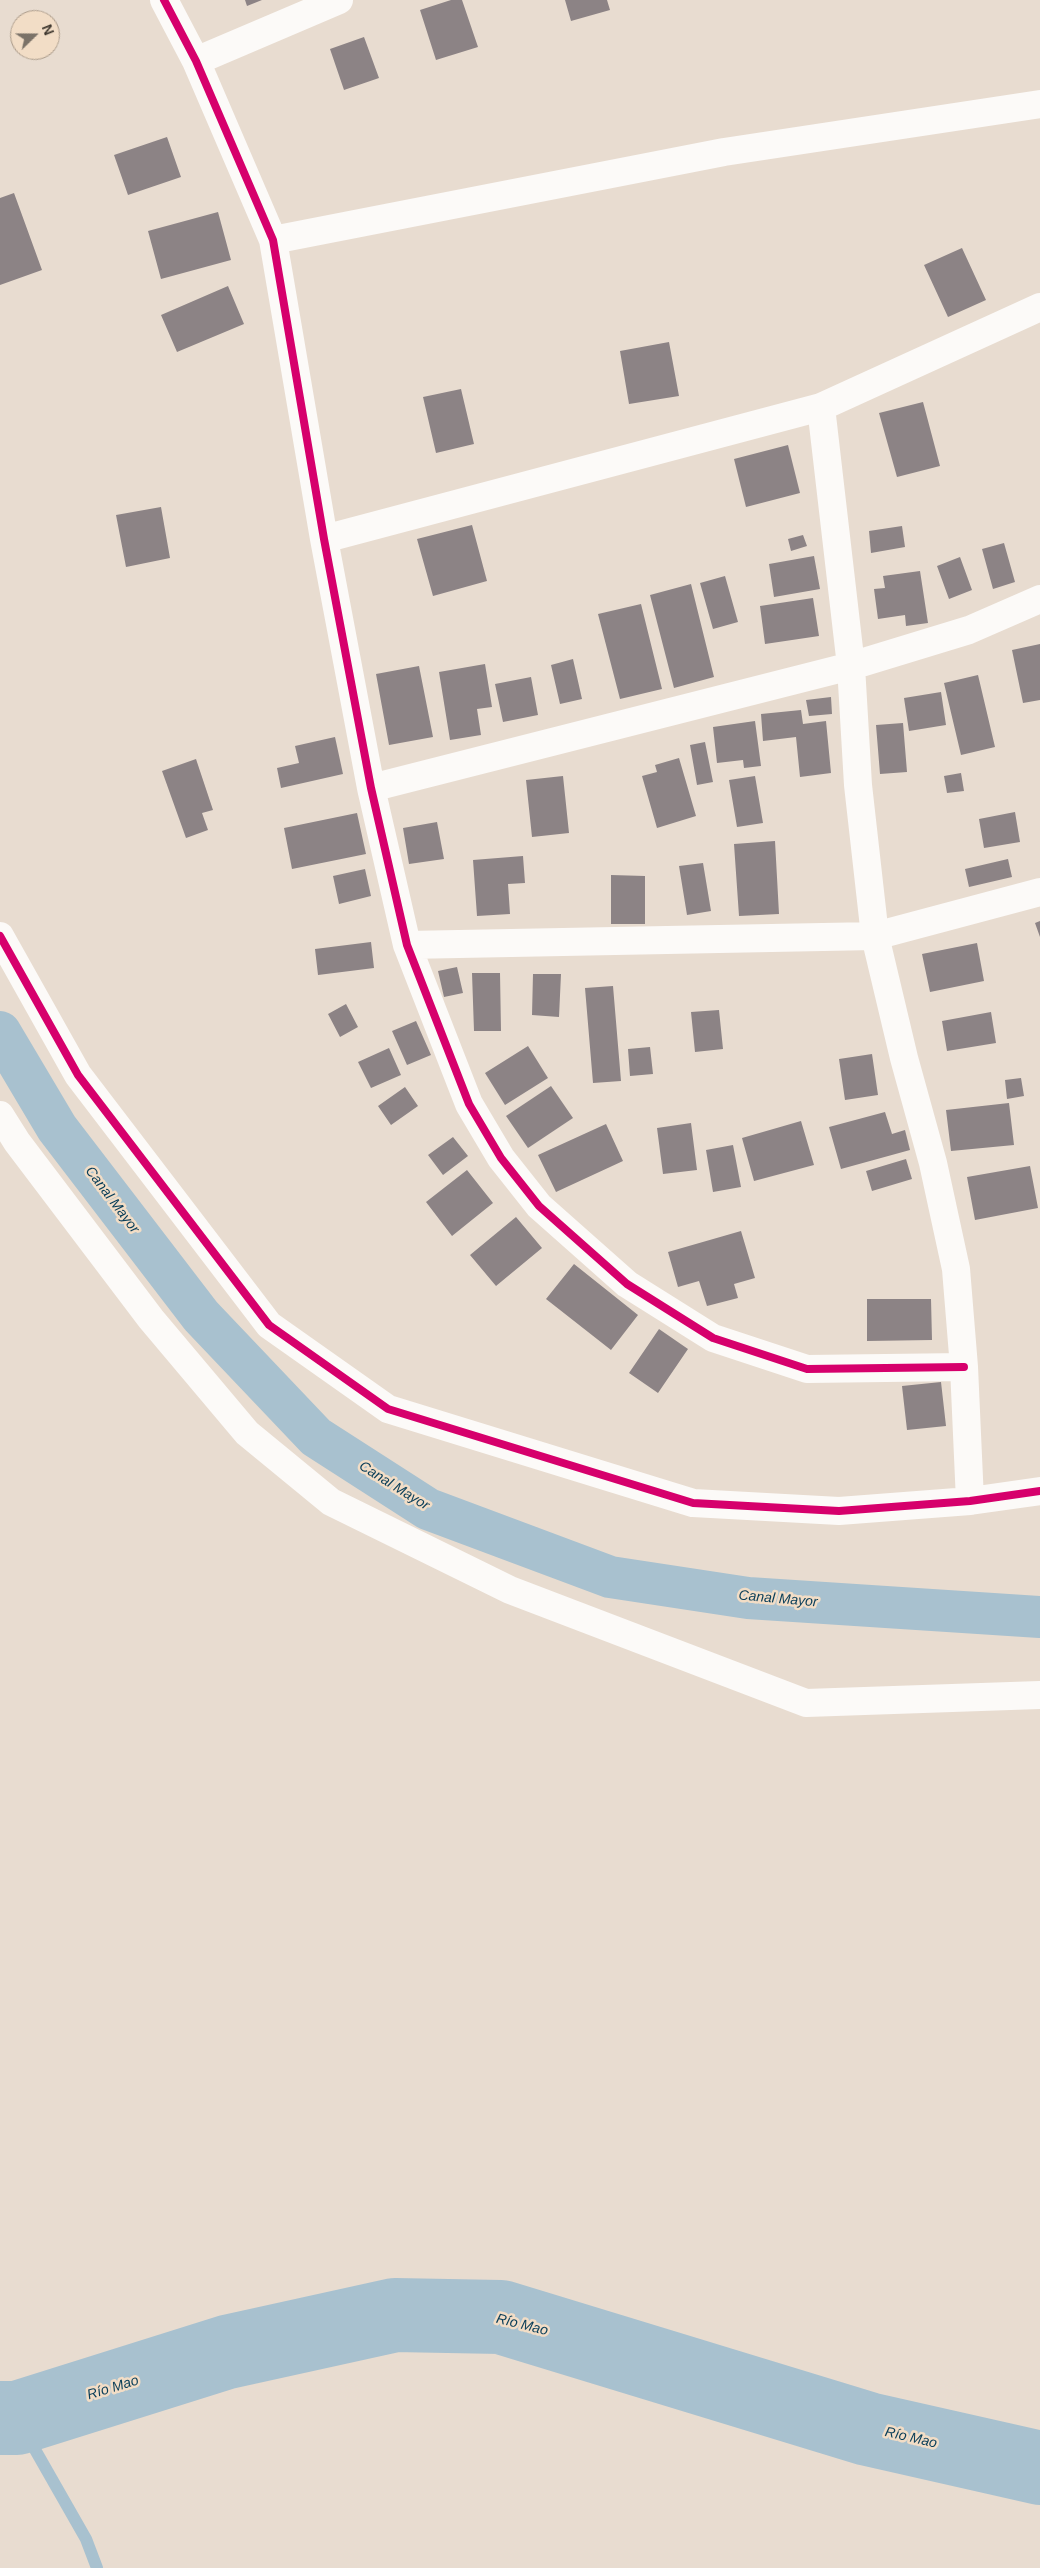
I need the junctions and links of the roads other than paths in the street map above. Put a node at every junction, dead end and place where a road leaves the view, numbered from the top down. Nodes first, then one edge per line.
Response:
1 (164, 0) edge
2 (339, 0) edge
3 (196, 61) junction
4 (1040, 104) edge
5 (273, 240) junction
6 (1040, 307) edge
7 (821, 407) junction
8 (324, 539) junction
9 (1040, 599) edge
10 (851, 666) junction
11 (371, 788) junction
12 (1040, 892) edge
13 (0, 936) edge
14 (875, 936) junction
15 (407, 945) junction
16 (0, 1115) edge
17 (964, 1367) junction
18 (1040, 1490) edge
19 (970, 1501) junction
20 (1040, 1695) edge

1 - 3 street
2 - 3 street
3 - 5 street
4 - 5 street
5 - 8 street
6 - 7 street
7 - 8 street
7 - 10 street
8 - 11 street
9 - 10 street
10 - 11 street
10 - 14 street
11 - 15 street
12 - 14 street
13 - 19 street
14 - 15 street
14 - 17 street
15 - 17 street
16 - 20 street
17 - 19 street
18 - 19 street

